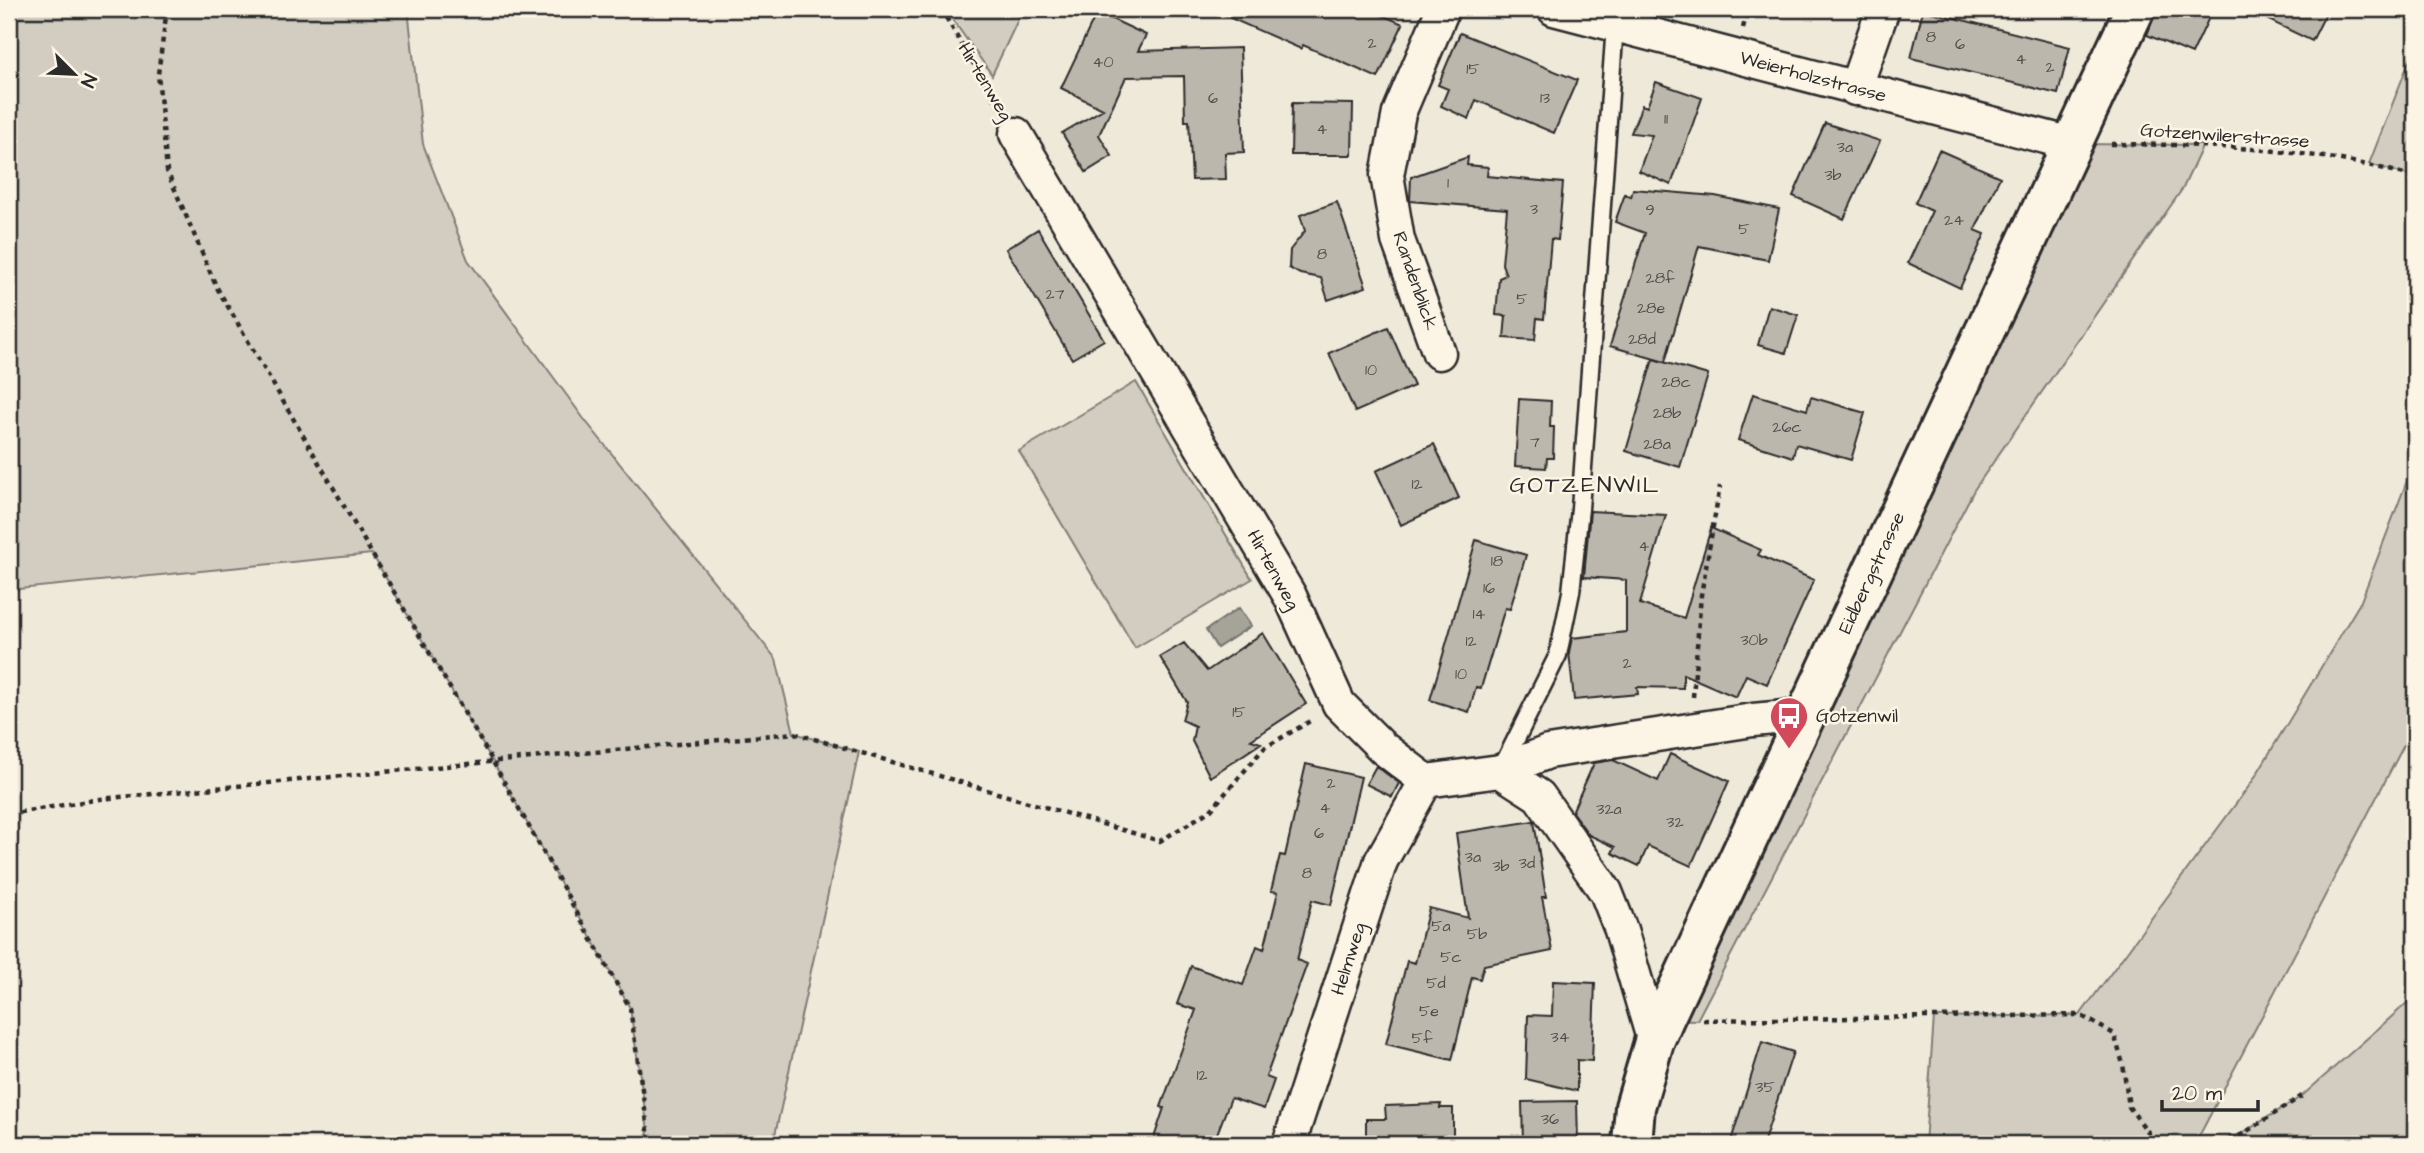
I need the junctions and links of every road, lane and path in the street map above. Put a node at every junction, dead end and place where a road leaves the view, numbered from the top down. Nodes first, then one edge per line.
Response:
1 (167, 9) edge
2 (941, 9) edge
3 (1443, 9) edge
4 (1554, 9) edge
5 (1883, 9) edge
6 (2135, 9) edge
7 (1615, 25) junction
8 (1854, 89) junction
9 (1016, 134) joint
10 (2072, 144) junction
11 (2415, 177) edge
12 (1439, 353) dead end
13 (1720, 486) dead end
14 (1339, 704) junction
15 (1805, 715) junction
16 (1690, 729) junction
17 (493, 762) junction
18 (1500, 771) junction
19 (1426, 781) junction
20 (9, 814) edge
21 (1659, 1031) junction
22 (2302, 1096) dead end
23 (647, 1144) edge
24 (1289, 1144) edge
25 (1632, 1144) edge
26 (2170, 1144) edge
27 (2210, 1144) edge

1 - 17 path
2 - 9 path, Hirtenweg
3 - 12 street, Randenblick
4 - 7 street, Weierholzstrasse
5 - 8 street
6 - 10 street, Eidbergstrasse
7 - 8 street, Weierholzstrasse
7 - 18 lane
8 - 10 street, Weierholzstrasse
9 - 14 street, Hirtenweg
10 - 11 path, Gotzenwilerstrasse
10 - 15 street, Eidbergstrasse
13 - 16 path
14 - 17 path
14 - 19 street, Hirtenweg
15 - 16 street
15 - 21 street, Eidbergstrasse
16 - 18 street
17 - 20 path
17 - 23 path
18 - 19 street
18 - 21 street
19 - 24 street, Helmweg
21 - 25 street, Eidbergstrasse
21 - 26 path
22 - 27 path

